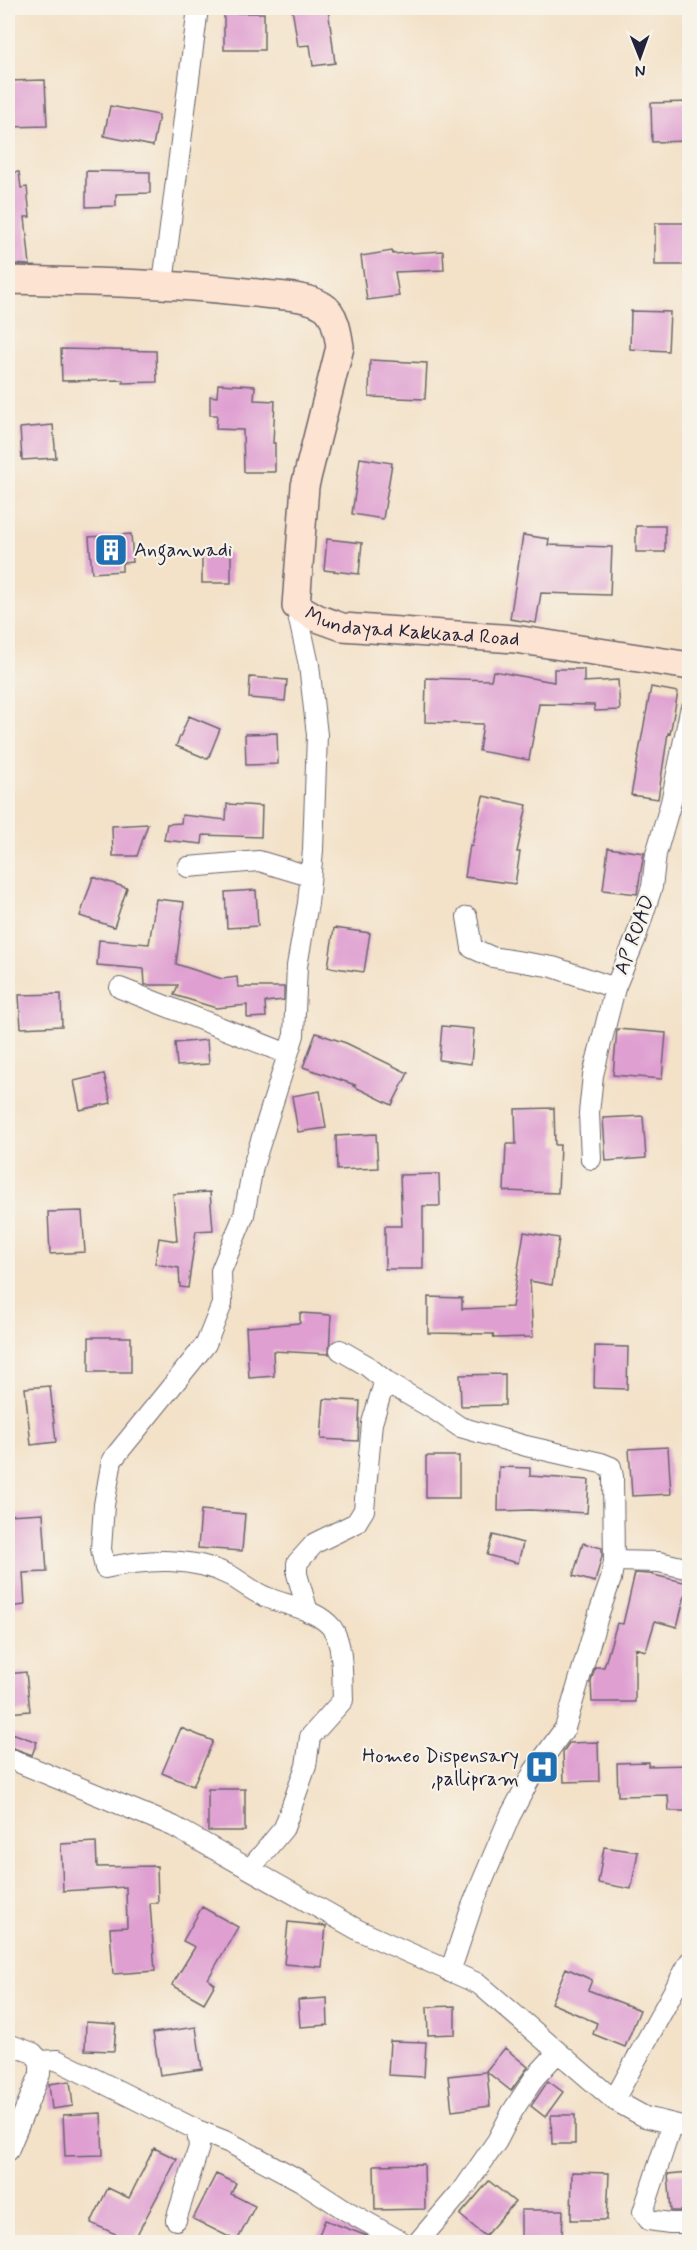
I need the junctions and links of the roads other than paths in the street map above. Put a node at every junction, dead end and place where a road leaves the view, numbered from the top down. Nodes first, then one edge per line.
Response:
1 (198, 8) edge
2 (8, 280) edge
3 (163, 283) junction
4 (296, 606) junction
5 (690, 666) edge
6 (690, 711) edge
7 (188, 867) dead end
8 (309, 876) junction
9 (467, 917) dead end
10 (120, 988) dead end
11 (615, 988) junction
12 (288, 1054) junction
13 (591, 1159) dead end
14 (340, 1350) dead end
15 (385, 1380) junction
16 (614, 1561) junction
17 (690, 1569) edge
18 (308, 1612) junction
19 (8, 1758) edge
20 (250, 1869) junction
21 (690, 1960) edge
22 (450, 1972) junction
23 (8, 2044) edge
24 (558, 2052) junction
25 (40, 2061) junction
26 (614, 2100) junction
27 (681, 2126) edge
28 (197, 2130) junction
29 (8, 2151) edge
30 (176, 2220) dead end
31 (690, 2223) edge
32 (402, 2242) edge
33 (418, 2242) edge

1 - 3 street
2 - 3 main road, Mundayad Kakkaad Road
3 - 4 main road, Mundayad Kakkaad Road
4 - 5 main road, Mundayad Kakkaad Road
4 - 8 street
6 - 11 street, AP ROAD
7 - 8 street
8 - 12 street
9 - 11 street
10 - 12 street
11 - 13 street, AP ROAD
12 - 18 street
14 - 15 street
15 - 16 street
15 - 18 street
16 - 17 street
16 - 22 street
18 - 20 street
19 - 20 street
20 - 22 street
21 - 26 street
22 - 24 street
23 - 25 street
24 - 26 street
24 - 33 street
25 - 28 street
25 - 29 street
26 - 27 street
27 - 31 street
28 - 30 street
28 - 32 street

